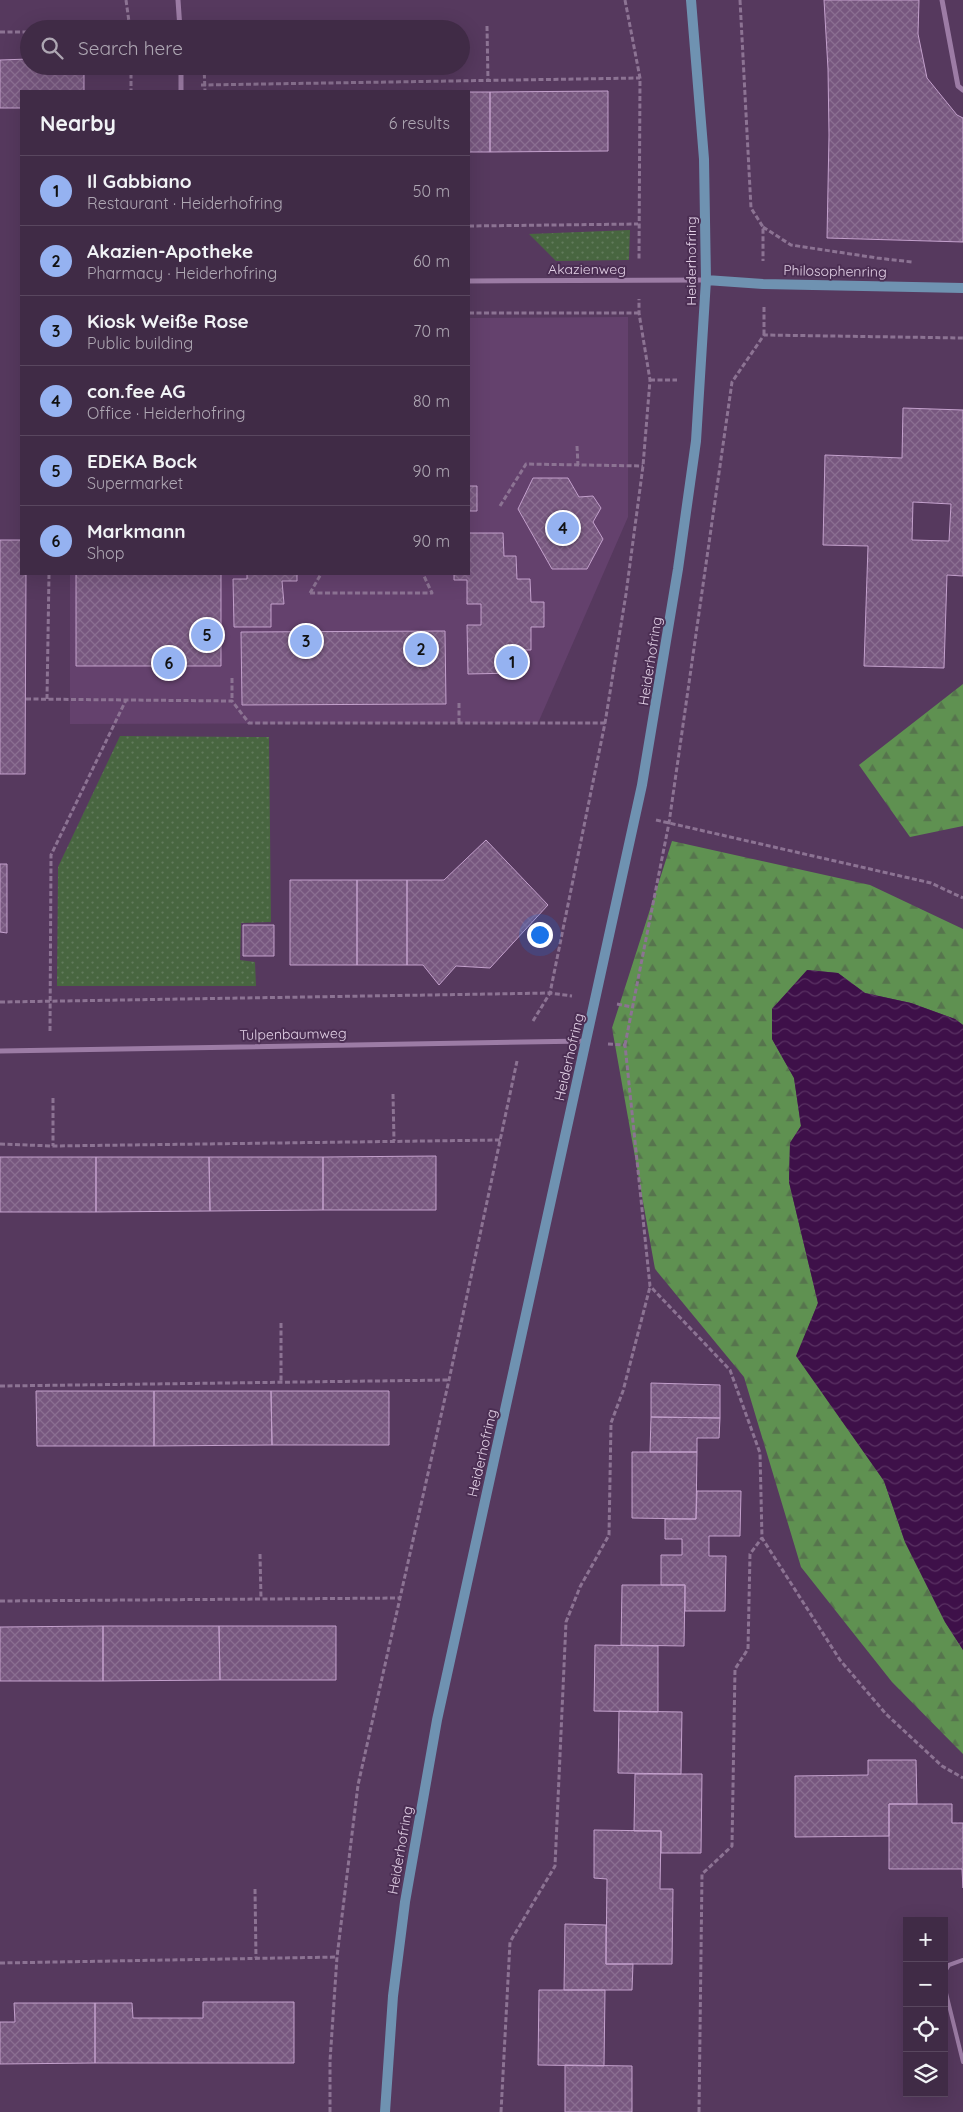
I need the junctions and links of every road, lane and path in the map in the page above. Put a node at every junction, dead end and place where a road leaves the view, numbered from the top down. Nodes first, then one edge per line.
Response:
1 (126, 0) edge
2 (178, 0) edge
3 (625, 0) edge
4 (691, 0) edge
5 (740, 0) edge
6 (942, 0) edge
7 (129, 20) edge
8 (179, 20) edge
9 (487, 26) dead end
10 (0, 32) edge
11 (20, 32) edge
12 (131, 75) edge
13 (180, 75) edge
14 (204, 75) edge
15 (640, 78) junction
16 (488, 81) junction
17 (204, 85) junction
18 (181, 89) edge
19 (131, 90) edge
20 (204, 90) edge
21 (963, 90) edge
22 (638, 224) junction
23 (470, 226) edge
24 (763, 227) junction
25 (915, 262) dead end
26 (639, 280) junction
27 (706, 280) junction
28 (470, 281) edge
29 (763, 284) junction
30 (963, 288) edge
31 (470, 313) edge
32 (639, 313) junction
33 (963, 338) edge
34 (577, 446) dead end
35 (578, 465) junction
36 (643, 466) junction
37 (500, 506) dead end
38 (49, 575) edge
39 (320, 575) edge
40 (423, 575) edge
41 (232, 678) dead end
42 (26, 699) dead end
43 (47, 700) junction
44 (126, 700) junction
45 (232, 701) junction
46 (459, 704) dead end
47 (459, 724) junction
48 (605, 724) junction
49 (636, 816) junction
50 (669, 823) junction
51 (963, 898) edge
52 (550, 993) junction
53 (576, 996) dead end
54 (49, 1001) junction
55 (0, 1002) edge
56 (586, 1042) junction
57 (521, 1043) junction
58 (625, 1046) junction
59 (50, 1050) junction
60 (0, 1051) edge
61 (393, 1094) dead end
62 (53, 1098) dead end
63 (500, 1140) junction
64 (394, 1141) junction
65 (0, 1144) edge
66 (53, 1146) junction
67 (650, 1286) junction
68 (280, 1323) dead end
69 (449, 1380) junction
70 (281, 1382) junction
71 (0, 1386) edge
72 (762, 1538) junction
73 (260, 1554) dead end
74 (401, 1598) junction
75 (261, 1599) junction
76 (0, 1601) edge
77 (963, 1778) edge
78 (255, 1889) dead end
79 (256, 1958) junction
80 (337, 1958) junction
81 (963, 1960) edge
82 (0, 1963) edge
83 (948, 1967) edge
84 (948, 2001) edge
85 (963, 2062) edge
86 (330, 2112) edge
87 (385, 2112) edge
88 (501, 2112) edge
89 (699, 2112) edge

1 - 7 path
2 - 8 street
3 - 15 path
4 - 27 street, Heiderhofring
5 - 24 path
6 - 21 street
9 - 16 path
10 - 11 path
12 - 19 path
13 - 18 street
14 - 17 path
15 - 16 path
15 - 22 path
16 - 17 path
17 - 18 path
17 - 20 path
22 - 23 path
22 - 26 path
24 - 25 path
24 - 29 path
26 - 27 street, Akazienweg
26 - 28 street, Akazienweg
26 - 32 path
27 - 29 street, Philosophenring
27 - 49 street, Heiderhofring
29 - 30 street, Philosophenring
31 - 32 path
32 - 36 path
33 - 50 path
34 - 35 path
35 - 36 path
35 - 37 path
36 - 48 path
38 - 43 path
39 - 40 path
41 - 45 path
42 - 43 path
43 - 44 path
44 - 45 path
44 - 54 path
45 - 47 path
46 - 47 path
47 - 48 path
48 - 52 path
49 - 50 path
49 - 56 street, Heiderhofring
50 - 51 path
50 - 58 path
52 - 53 path
52 - 54 path
52 - 57 path
54 - 55 path
54 - 59 path
56 - 57 street, Tulpenbaumweg
56 - 58 path
56 - 87 street, Heiderhofring
57 - 59 street, Tulpenbaumweg
57 - 63 path
58 - 67 path
59 - 60 street, Tulpenbaumweg
61 - 64 path
62 - 66 path
63 - 64 path
63 - 69 path
64 - 66 path
65 - 66 path
67 - 72 path
67 - 88 path
68 - 70 path
69 - 70 path
69 - 74 path
70 - 71 path
72 - 77 path
72 - 89 path
73 - 75 path
74 - 75 path
74 - 80 path
75 - 76 path
78 - 79 path
79 - 80 path
79 - 82 path
80 - 86 path
81 - 83 lane
84 - 85 lane

